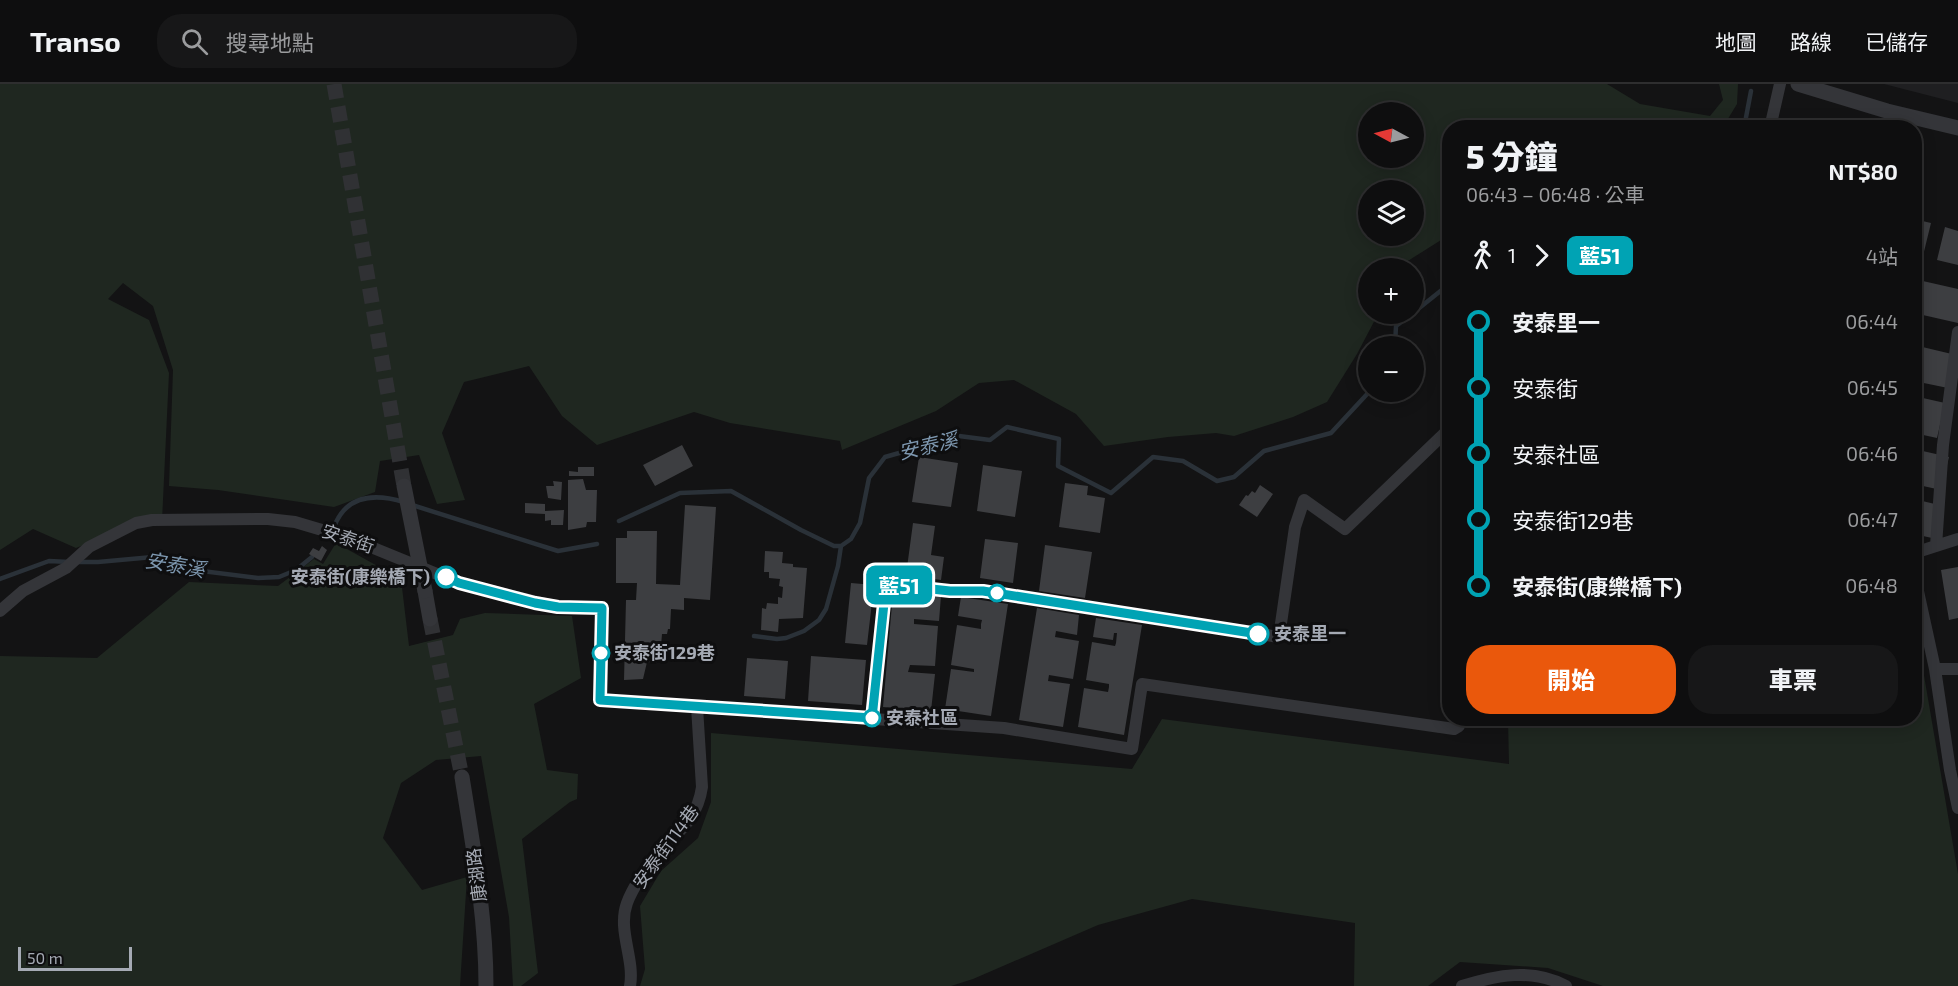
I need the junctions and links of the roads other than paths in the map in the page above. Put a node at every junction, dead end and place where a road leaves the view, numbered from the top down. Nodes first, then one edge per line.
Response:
1 (1780, 84) edge
2 (1798, 84) edge
3 (1772, 120) edge
4 (1958, 128) edge
5 (1958, 332) edge
6 (1442, 436) edge
7 (404, 486) tunnel mouth
8 (1958, 539) edge
9 (1936, 546) junction
10 (1922, 550) edge
11 (1922, 610) edge
12 (0, 611) edge
13 (430, 619) tunnel mouth
14 (1935, 669) junction
15 (1958, 669) edge
16 (697, 706) junction
17 (872, 718) junction
18 (1457, 726) edge
19 (1954, 771) edge
20 (462, 777) tunnel mouth
21 (1958, 808) edge
22 (486, 980) edge
23 (630, 986) edge
24 (1462, 986) edge
25 (1566, 986) edge

1 - 3 street
2 - 4 street
5 - 9 street
6 - 17 street
7 - 13 street, bridge
8 - 9 street
9 - 10 street
11 - 14 street
12 - 16 street, 安泰街
14 - 15 street
14 - 19 street
16 - 17 street, 安泰街
16 - 23 street, 安泰街114巷
17 - 18 street, 安泰街
19 - 21 street
20 - 22 street, 康湖路
24 - 25 street

